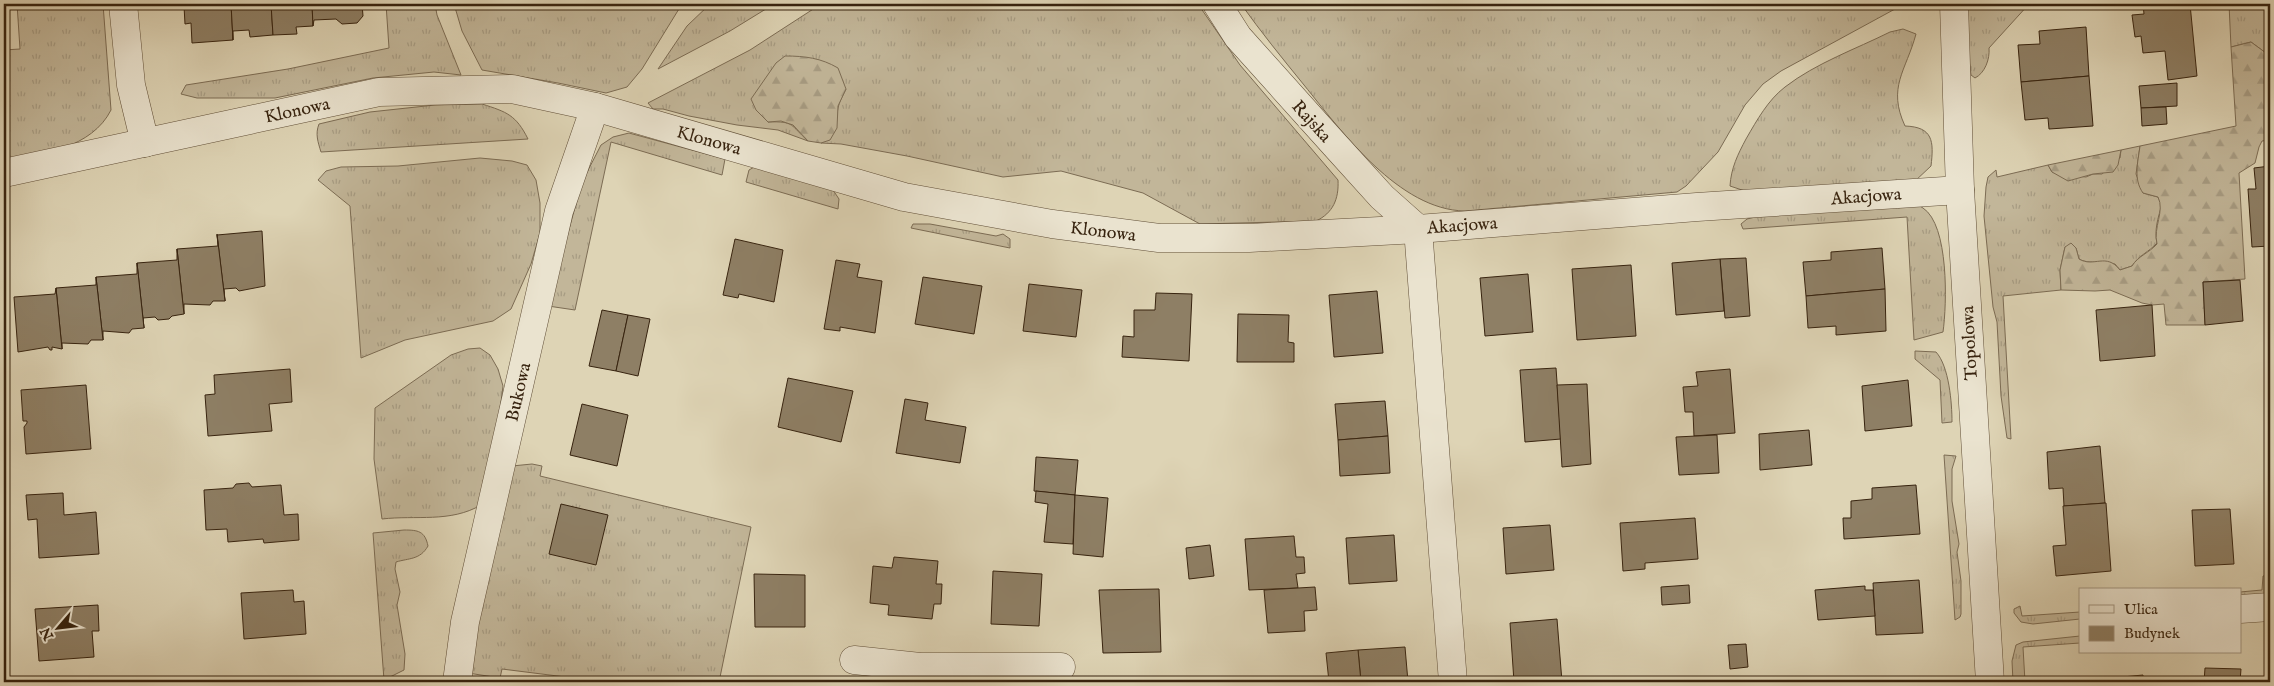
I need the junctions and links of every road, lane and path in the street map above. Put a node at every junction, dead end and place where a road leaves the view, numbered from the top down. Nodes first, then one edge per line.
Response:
1 (123, 4) edge
2 (1217, 4) edge
3 (1954, 4) edge
4 (595, 107) junction
5 (145, 143) junction
6 (4, 174) edge
7 (1960, 190) junction
8 (1418, 229) junction
9 (2270, 607) edge
10 (2242, 609) edge
11 (854, 660) dead end
12 (1061, 667) dead end
13 (920, 675) edge
14 (458, 682) edge
15 (1453, 682) edge
16 (1990, 682) edge

1 - 5 street
2 - 8 street, Rajska
3 - 7 street, Topolowa
4 - 5 street, Klonowa
4 - 8 street, Klonowa
4 - 14 street, Bukowa
5 - 6 street, Klonowa
7 - 8 street, Akacjowa
7 - 16 street, Topolowa
8 - 15 street, Akacjowa
9 - 10 street
11 - 13 street
12 - 13 street

